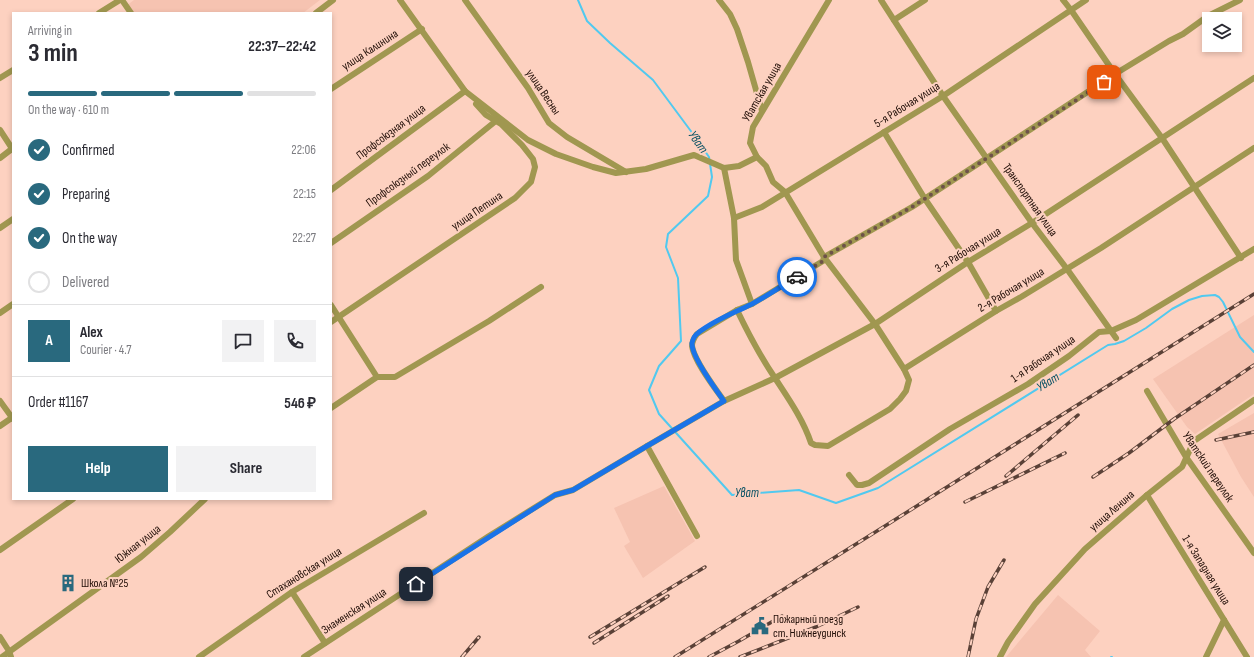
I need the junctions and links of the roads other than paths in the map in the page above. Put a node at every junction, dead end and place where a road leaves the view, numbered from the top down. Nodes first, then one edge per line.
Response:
1 (121, 0) edge
2 (333, 0) edge
3 (400, 0) edge
4 (465, 0) edge
5 (719, 0) edge
6 (829, 0) edge
7 (881, 0) edge
8 (925, 0) edge
9 (1063, 0) edge
10 (1086, 0) edge
11 (1240, 0) edge
12 (1071, 10) junction
13 (101, 12) edge
14 (130, 12) edge
15 (317, 12) edge
16 (894, 20) junction
17 (422, 29) junction
18 (12, 71) edge
19 (1115, 74) junction
20 (0, 78) edge
21 (1254, 78) edge
22 (332, 88) edge
23 (465, 91) junction
24 (943, 96) junction
25 (762, 111) junction
26 (497, 120) junction
27 (0, 130) edge
28 (884, 132) junction
29 (1162, 138) junction
30 (12, 148) edge
31 (1254, 148) edge
32 (12, 150) edge
33 (757, 156) junction
34 (0, 158) edge
35 (987, 158) junction
36 (724, 168) junction
37 (626, 172) junction
38 (1194, 188) junction
39 (332, 189) edge
40 (785, 192) junction
41 (925, 199) junction
42 (734, 218) junction
43 (12, 220) edge
44 (1032, 223) junction
45 (0, 228) edge
46 (332, 242) edge
47 (1254, 250) edge
48 (824, 257) junction
49 (1241, 258) junction
50 (968, 262) junction
51 (1067, 269) junction
52 (541, 287) dead end
53 (752, 304) junction
54 (12, 305) edge
55 (332, 306) edge
56 (737, 310) junction
57 (996, 311) junction
58 (0, 313) edge
59 (339, 317) junction
60 (332, 321) edge
61 (875, 324) junction
62 (1111, 331) junction
63 (1116, 338) dead end
64 (904, 369) junction
65 (377, 377) junction
66 (775, 378) junction
67 (1146, 391) dead end
68 (0, 400) edge
69 (1254, 400) edge
70 (724, 401) junction
71 (332, 407) edge
72 (12, 417) edge
73 (12, 419) edge
74 (684, 425) joint
75 (0, 426) edge
76 (647, 446) junction
77 (1186, 457) junction
78 (849, 475) dead end
79 (1147, 495) junction
80 (72, 500) edge
81 (204, 500) edge
82 (424, 513) dead end
83 (697, 536) dead end
84 (0, 550) edge
85 (1254, 553) edge
86 (292, 592) junction
87 (1224, 620) junction
88 (0, 637) edge
89 (325, 643) junction
90 (10, 654) edge
91 (2, 657) edge
92 (199, 657) edge
93 (304, 657) edge
94 (1000, 657) edge
95 (1206, 657) edge
96 (1247, 657) edge

1 - 13 street
1 - 14 street
2 - 15 street
3 - 17 street
4 - 37 street, улица Весны
5 - 25 street
6 - 25 street, Уватская улица
7 - 16 street, Транспортная улица
8 - 16 street
9 - 12 street
10 - 12 street, 5-я Рабочая улица
11 - 19 street
12 - 19 street
12 - 24 street, 5-я Рабочая улица
16 - 24 street, Транспортная улица
17 - 22 street, улица Калинина
17 - 23 street
18 - 20 street
19 - 29 street
19 - 35 street
21 - 29 street, 3-я Рабочая улица
23 - 26 street, улица Петина
23 - 37 street
23 - 39 street, Профсоюзная улица
24 - 28 street, 5-я Рабочая улица
24 - 35 street, Транспортная улица
25 - 33 street, Уватская улица
26 - 46 street, Профсоюзный переулок
26 - 59 street, улица Петина
27 - 30 street
28 - 40 street, 5-я Рабочая улица
28 - 41 street
29 - 38 street
29 - 44 street, 3-я Рабочая улица
31 - 38 street, 2-я Рабочая улица
32 - 34 street
33 - 36 street
33 - 40 street, Уватская улица
35 - 41 street
35 - 44 street, Транспортная улица
36 - 37 street
36 - 42 street
38 - 49 street
38 - 51 street, 2-я Рабочая улица
40 - 42 street, 5-я Рабочая улица
40 - 48 street, Уватская улица
41 - 48 street
41 - 50 street
42 - 53 street
43 - 45 street
44 - 50 street, 3-я Рабочая улица
44 - 51 street, Транспортная улица
47 - 49 street, 1-я Рабочая улица
48 - 53 street
48 - 61 street, Уватская улица
49 - 62 street, 1-я Рабочая улица
50 - 57 street
50 - 61 street, 3-я Рабочая улица
51 - 57 street, 2-я Рабочая улица
51 - 62 street, Транспортная улица
52 - 65 street
53 - 56 street
54 - 58 street
55 - 59 street
56 - 66 street
56 - 70 street
57 - 64 street, 2-я Рабочая улица
59 - 60 street, улица Петина
59 - 65 street
61 - 64 street, Уватская улица
61 - 66 street, 3-я Рабочая улица
62 - 63 street, Транспортная улица
62 - 78 street, 1-я Рабочая улица
64 - 66 street
65 - 71 street
66 - 70 street, 3-я Рабочая улица
67 - 77 street, Уватский переулок
68 - 72 street
69 - 77 street, улица Ленина
70 - 74 street, 3-я Рабочая улица
73 - 75 street
74 - 76 street, Знаменская улица
76 - 83 street
76 - 89 street, Знаменская улица
77 - 79 street, улица Ленина
77 - 85 street, Уватский переулок
79 - 87 street, 1-я Западная улица
79 - 94 street, улица Ленина
80 - 84 street
81 - 90 street, Южная улица
82 - 86 street, Стахановская улица
86 - 89 street
86 - 92 street, Стахановская улица
87 - 95 street
87 - 96 street, 1-я Западная улица
88 - 90 street
89 - 93 street, Знаменская улица
90 - 91 street, Южная улица

